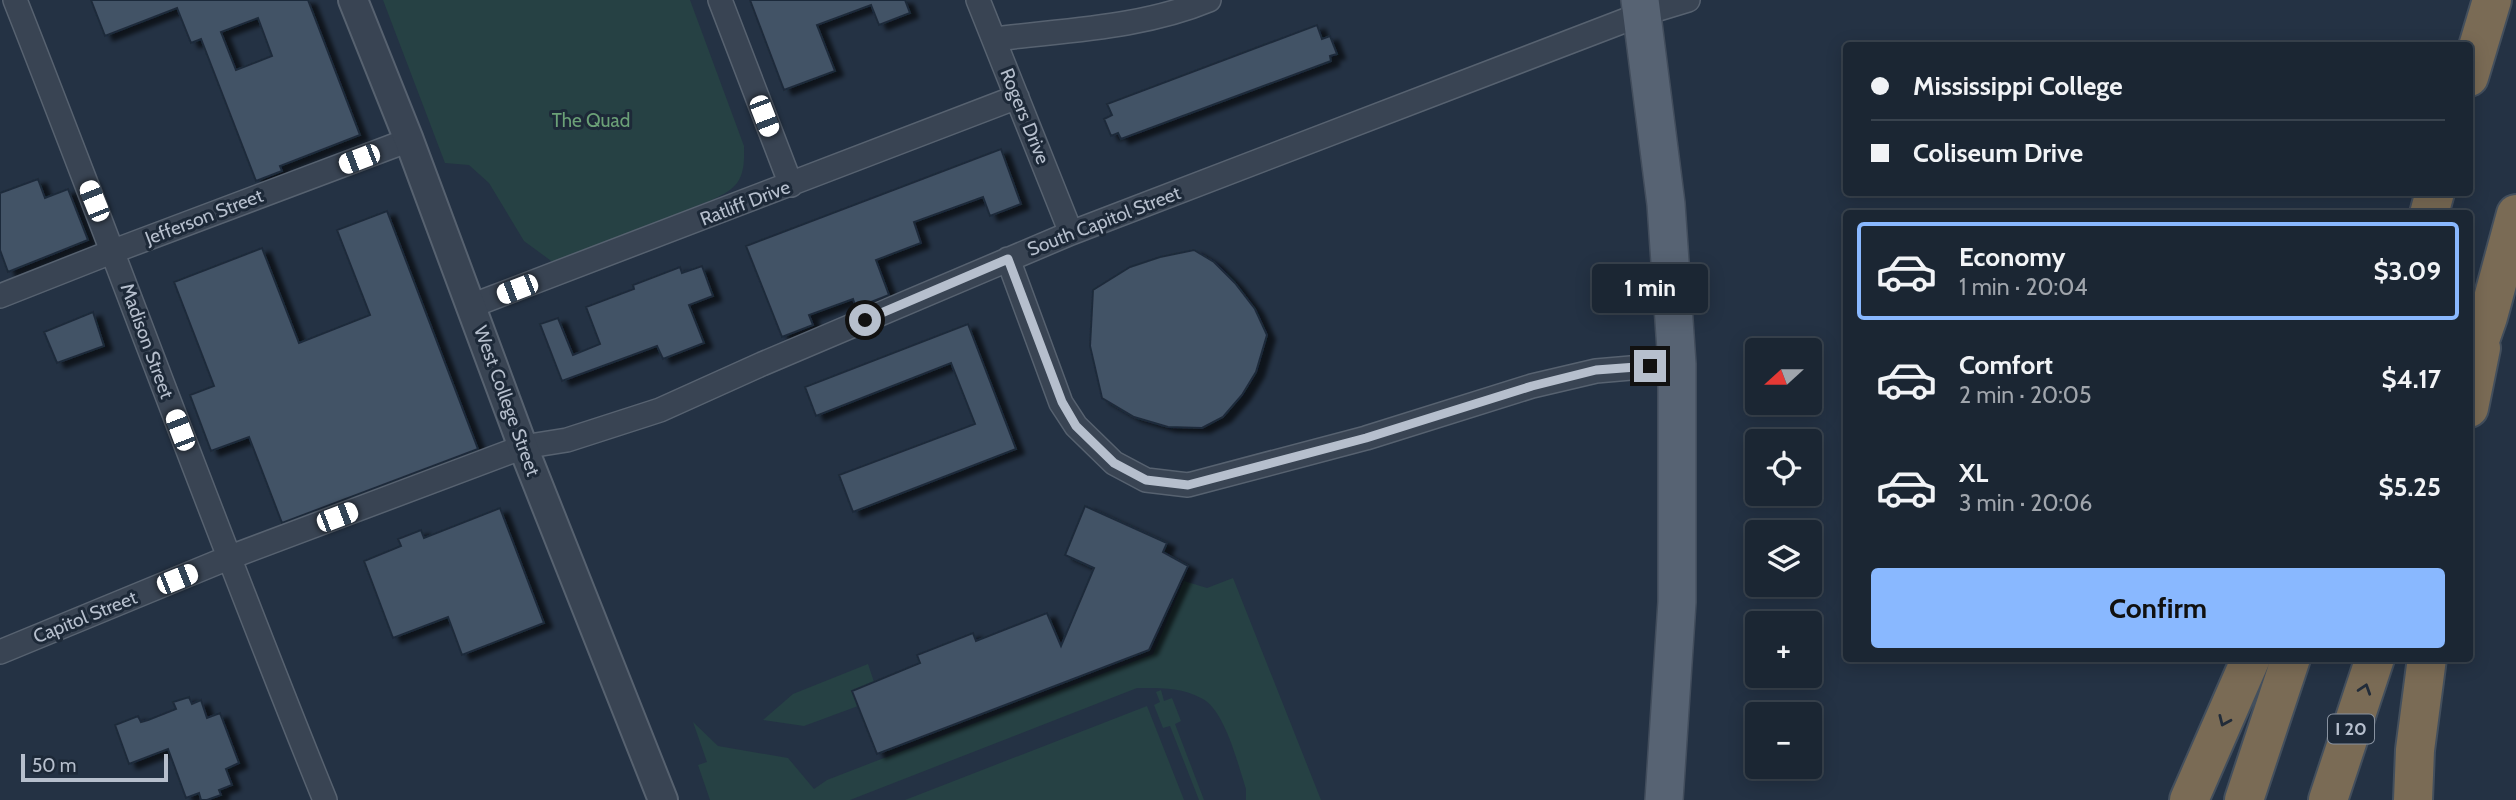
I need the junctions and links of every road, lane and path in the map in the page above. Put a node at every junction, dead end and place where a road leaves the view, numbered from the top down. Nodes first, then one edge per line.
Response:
1 (15, 0) edge
2 (353, 0) edge
3 (720, 0) edge
4 (978, 0) edge
5 (1209, 0) edge
6 (1688, 0) edge
7 (2492, 0) edge
8 (1641, 7) edge
9 (995, 39) junction
10 (2473, 64) edge
11 (1017, 97) junction
12 (408, 140) junction
13 (791, 185) junction
14 (2516, 214) edge
15 (1071, 233) junction
16 (114, 251) junction
17 (1008, 259) junction
18 (0, 296) edge
19 (471, 306) junction
20 (2488, 317) junction
21 (2473, 360) edge
22 (1677, 364) junction
23 (2473, 389) edge
24 (523, 447) junction
25 (228, 558) junction
26 (0, 652) edge
27 (2249, 662) edge
28 (2290, 662) edge
29 (2374, 662) edge
30 (2426, 662) edge
31 (325, 800) edge
32 (663, 800) edge
33 (1664, 800) edge
34 (2189, 800) edge
35 (2244, 800) edge
36 (2328, 800) edge
37 (2413, 800) edge

1 - 16 street, Madison Street
2 - 12 street, West College Street
3 - 13 street
4 - 9 street, Rogers Drive
5 - 9 street
6 - 8 street, South Capitol Street
7 - 10 highway
8 - 15 street, South Capitol Street
8 - 22 main road
9 - 11 street, Rogers Drive
11 - 13 street, Ratliff Drive
11 - 15 street, Rogers Drive
12 - 16 street, Jefferson Street
12 - 19 street, West College Street
13 - 19 street, Ratliff Drive
14 - 20 highway
15 - 17 street, South Capitol Street
16 - 18 street, Jefferson Street
16 - 25 street, Madison Street
17 - 22 street
17 - 24 street, South Capitol Street
19 - 24 street, West College Street
20 - 21 highway
20 - 23 highway
22 - 33 main road
24 - 25 street, Capitol Street
24 - 32 street, West College Street
25 - 26 street, Capitol Street
25 - 31 street, Madison Street
27 -> 34 highway
28 - 35 highway
36 -> 29 highway, I 20
30 - 37 highway

